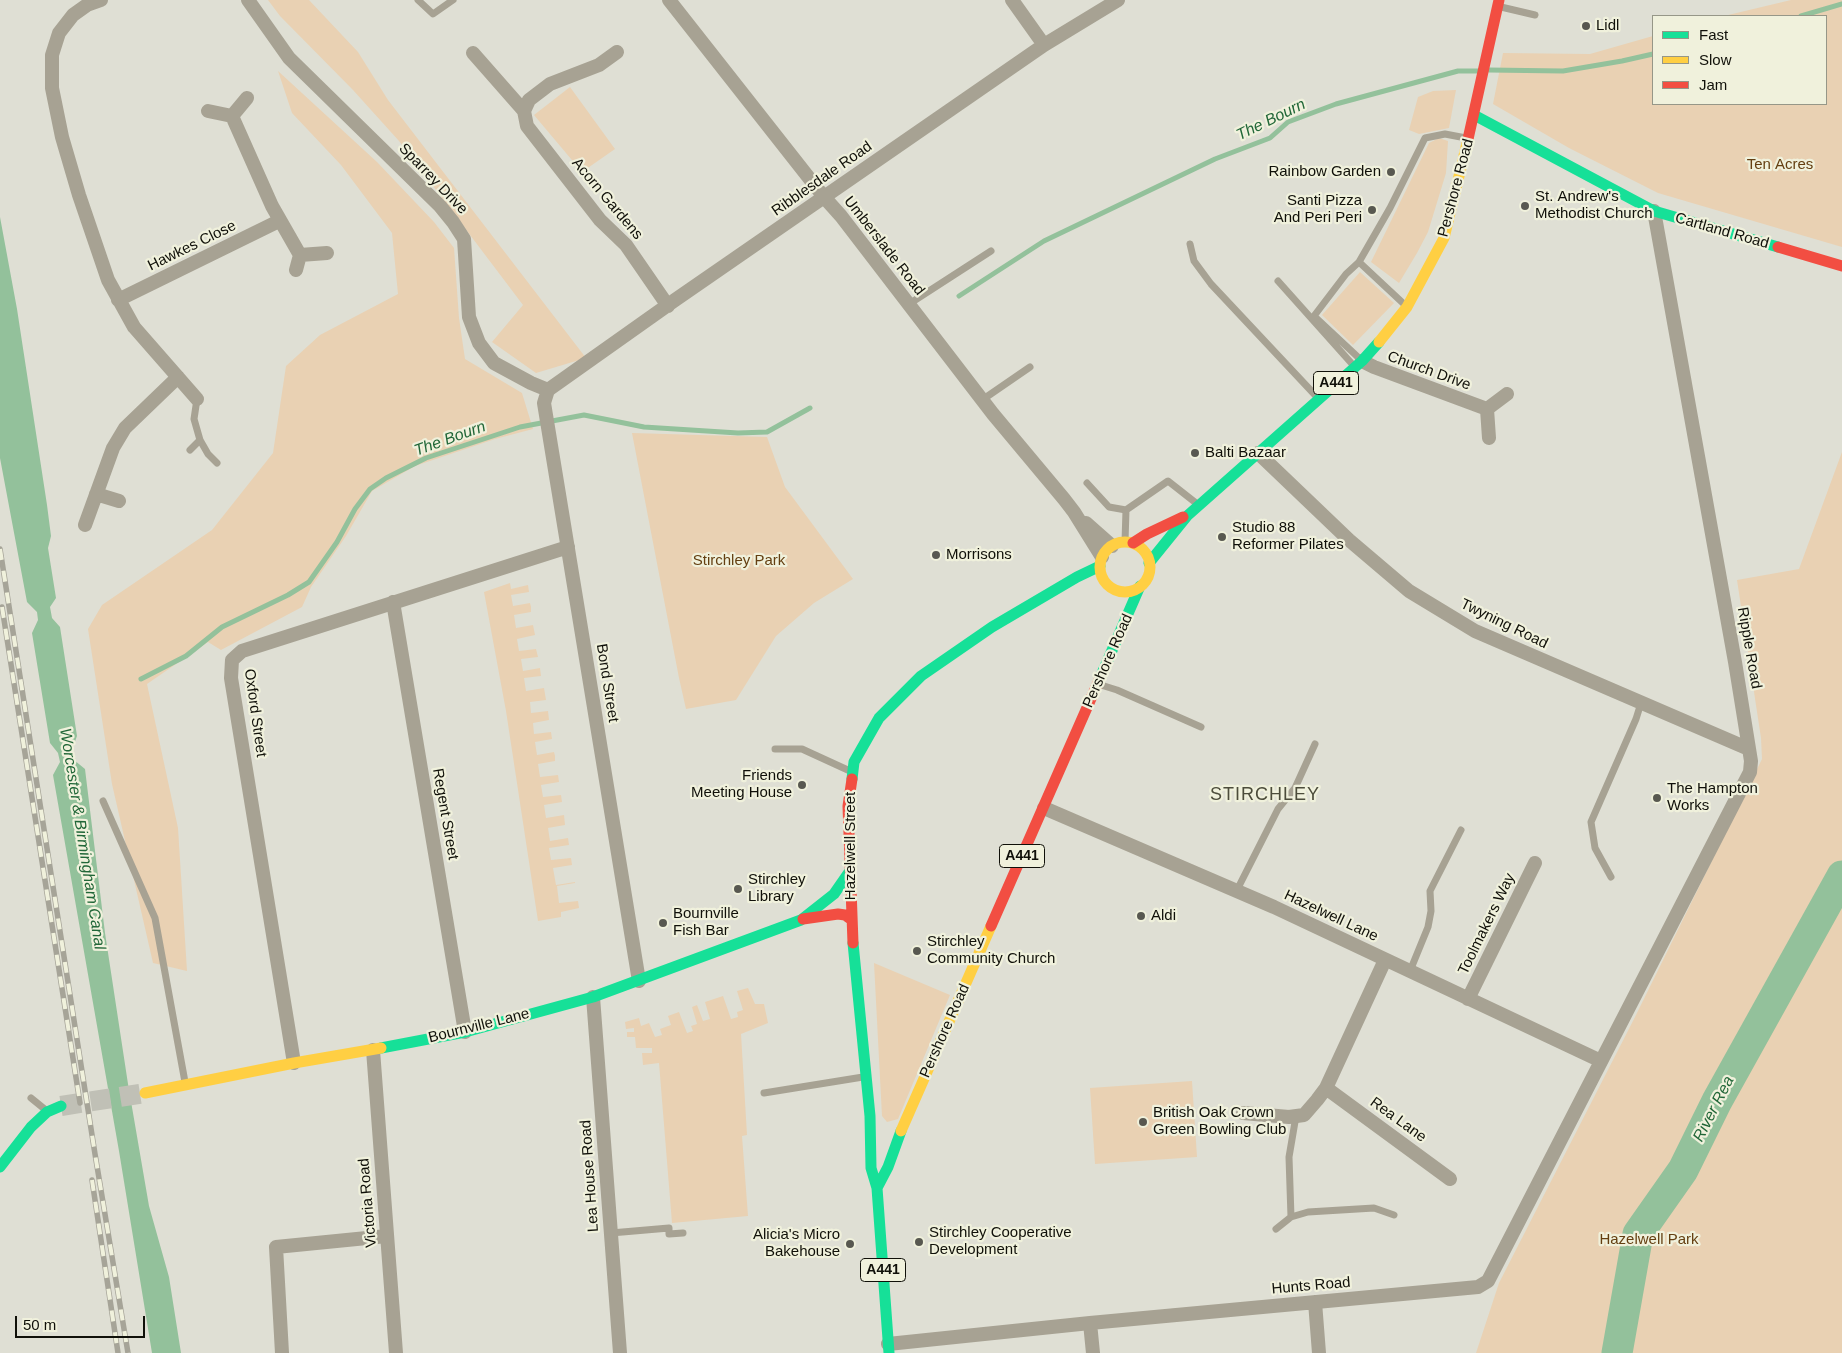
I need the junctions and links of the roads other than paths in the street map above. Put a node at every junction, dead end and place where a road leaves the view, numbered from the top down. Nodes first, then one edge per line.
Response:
1 (101, 0) edge
2 (248, 0) edge
3 (418, 0) edge
4 (453, 0) edge
5 (669, 0) edge
6 (1012, 0) edge
7 (1118, 0) edge
8 (1499, 3) edge
9 (1534, 15) dead end
10 (1044, 44) junction
11 (617, 52) dead end
12 (473, 53) dead end
13 (247, 98) dead end
14 (208, 111) dead end
15 (524, 111) junction
16 (1474, 115) junction
17 (232, 116) junction
18 (1469, 139) junction
19 (824, 197) junction
20 (1654, 211) junction
21 (279, 221) junction
22 (1190, 244) dead end
23 (991, 251) dead end
24 (327, 252) dead end
25 (300, 256) junction
26 (1359, 262) junction
27 (1842, 266) edge
28 (296, 270) dead end
29 (1278, 282) dead end
30 (118, 300) junction
31 (909, 304) junction
32 (668, 306) junction
33 (1407, 306) junction
34 (1358, 364) junction
35 (1030, 367) dead end
36 (178, 377) junction
37 (1506, 394) dead end
38 (546, 397) junction
39 (1318, 398) junction
40 (197, 399) joint
41 (982, 400) junction
42 (1487, 409) junction
43 (1490, 438) dead end
44 (200, 440) junction
45 (190, 450) dead end
46 (1258, 453) junction
47 (217, 463) dead end
48 (1087, 483) dead end
49 (96, 494) junction
50 (119, 501) dead end
51 (1198, 505) junction
52 (1126, 510) junction
53 (1074, 512) junction
54 (1187, 516) junction
55 (85, 525) dead end
56 (1123, 544) junction
57 (568, 547) junction
58 (1101, 561) junction
59 (1149, 563) junction
60 (1140, 586) junction
61 (393, 602) junction
62 (1098, 684) junction
63 (1642, 703) junction
64 (1200, 727) dead end
65 (1315, 744) dead end
66 (775, 749) dead end
67 (1749, 750) junction
68 (852, 772) junction
69 (103, 801) dead end
70 (1044, 808) junction
71 (1461, 830) dead end
72 (1536, 863) dead end
73 (850, 871) junction
74 (1611, 877) dead end
75 (1237, 890) junction
76 (801, 920) junction
77 (852, 920) junction
78 (1384, 960) junction
79 (1410, 972) junction
80 (639, 981) junction
81 (592, 997) junction
82 (1468, 999) junction
83 (466, 1032) junction
84 (373, 1050) junction
85 (1601, 1061) junction
86 (294, 1063) junction
87 (866, 1077) junction
88 (186, 1085) junction
89 (1326, 1088) junction
90 (145, 1093) tunnel mouth
91 (764, 1093) dead end
92 (31, 1098) dead end
93 (61, 1106) tunnel mouth
94 (47, 1112) junction
95 (1243, 1113) dead end
96 (870, 1116) junction
97 (1296, 1116) junction
98 (903, 1126) junction
99 (0, 1167) edge
100 (1450, 1179) dead end
101 (877, 1188) junction
102 (1394, 1215) dead end
103 (1291, 1217) junction
104 (1276, 1229) dead end
105 (611, 1232) junction
106 (683, 1232) dead end
107 (387, 1236) junction
108 (1315, 1302) junction
109 (1090, 1323) junction
110 (889, 1349) edge
111 (282, 1353) edge
112 (396, 1353) edge
113 (620, 1353) edge
114 (1093, 1353) edge
115 (1319, 1353) edge

1 - 30 street
2 - 38 street, Sparrey Drive
3 - 4 lane
5 - 19 street, Umberslade Road
6 - 10 street
7 - 10 street, Ribblesdale Road
8 - 9 lane
8 - 16 main road, Pershore Road / A441
10 - 19 street, Ribblesdale Road
11 - 15 street
12 - 15 street, Acorn Gardens
13 - 17 street
14 - 17 street
15 - 32 street, Acorn Gardens
16 - 18 main road, Pershore Road / A441
16 - 20 main road, Cartland Road
17 - 21 street
18 - 26 lane
18 - 33 main road, Pershore Road / A441
19 - 31 street, Umberslade Road
19 - 32 street, Ribblesdale Road
20 - 27 main road, Cartland Road
20 - 67 street, Ripple Road
21 - 25 street
21 - 30 street, Hawkes Close
22 - 39 lane
23 - 31 lane
24 - 25 street
25 - 28 street
26 - 33 lane
26 - 34 lane
29 - 34 lane
30 - 36 street
31 - 41 street, Umberslade Road
32 - 38 street, Ribblesdale Road
33 - 34 main road, Pershore Road / A441
34 - 39 main road, Pershore Road / A441
34 - 42 street, Church Drive
35 - 41 lane
36 - 40 street
36 - 49 street
37 - 42 street
38 - 57 street, Bond Street
39 - 46 main road, Pershore Road / A441
40 - 44 lane
41 - 53 street, Umberslade Road
42 - 43 street
44 - 45 lane
44 - 47 lane
46 - 51 main road, Pershore Road / A441
46 - 63 street, Twyning Road
48 - 52 lane
49 - 50 street
49 - 55 street
51 - 52 lane
51 - 54 main road, Pershore Road / A441
52 - 56 lane
53 - 56 street, Umberslade Road
53 - 58 street, Umberslade Road
54 - 56 main road, Pershore Road / A441
54 - 59 main road, Pershore Road / A441
56 - 58 main road
56 - 59 main road
57 - 61 street, Oxford Street
57 - 80 street, Bond Street
58 - 60 main road
58 - 68 main road, Hazelwell Street / A441
59 - 60 main road
60 - 62 main road, Pershore Road / A441
61 - 83 street, Regent Street
61 - 86 street, Oxford Street
62 - 64 lane
62 - 70 main road, Pershore Road / A441
63 - 67 street, Twyning Road
63 - 74 lane
65 - 75 lane
66 - 68 lane
67 - 85 street, Ripple Road
68 - 73 main road, Hazelwell Street / A441
69 - 88 lane
70 - 75 street, Hazelwell Lane
70 - 98 main road, Pershore Road / A441
71 - 79 lane
72 - 82 street, Toolmakers Way
73 - 76 main road, Bournville Lane
73 - 77 main road, Hazelwell Street / A441
75 - 78 street, Hazelwell Lane
76 - 77 main road, Bournville Lane
76 - 80 main road, Bournville Lane
77 - 87 main road, Hazelwell Street / A441
78 - 79 street, Hazelwell Lane
78 - 89 street
79 - 82 street, Hazelwell Lane
80 - 81 main road, Bournville Lane
81 - 83 main road, Bournville Lane
81 - 105 street, Lea House Road
82 - 85 street, Hazelwell Lane
83 - 84 main road, Bournville Lane
84 - 86 main road, Bournville Lane
84 - 107 street, Victoria Road
85 - 108 street, Hunts Road
86 - 88 main road, Bournville Lane
87 - 91 lane
87 - 96 main road, Hazelwell Street / A441
88 - 90 main road, Bournville Lane
89 - 97 street
89 - 100 street, Rea Lane
92 - 94 lane
93 - 94 main road
94 - 99 main road
95 - 97 street
96 - 98 main road, A441
96 - 101 main road, Hazelwell Street / A441
97 - 103 lane
98 - 101 main road, Pershore Road / A441
101 - 110 main road, A441
102 - 103 lane
103 - 104 lane
105 - 106 lane
105 - 113 street, Lea House Road
107 - 111 street
107 - 112 street, Victoria Road
108 - 109 street, Hunts Road
108 - 115 street
109 - 110 street, Hunts Road
109 - 114 street

